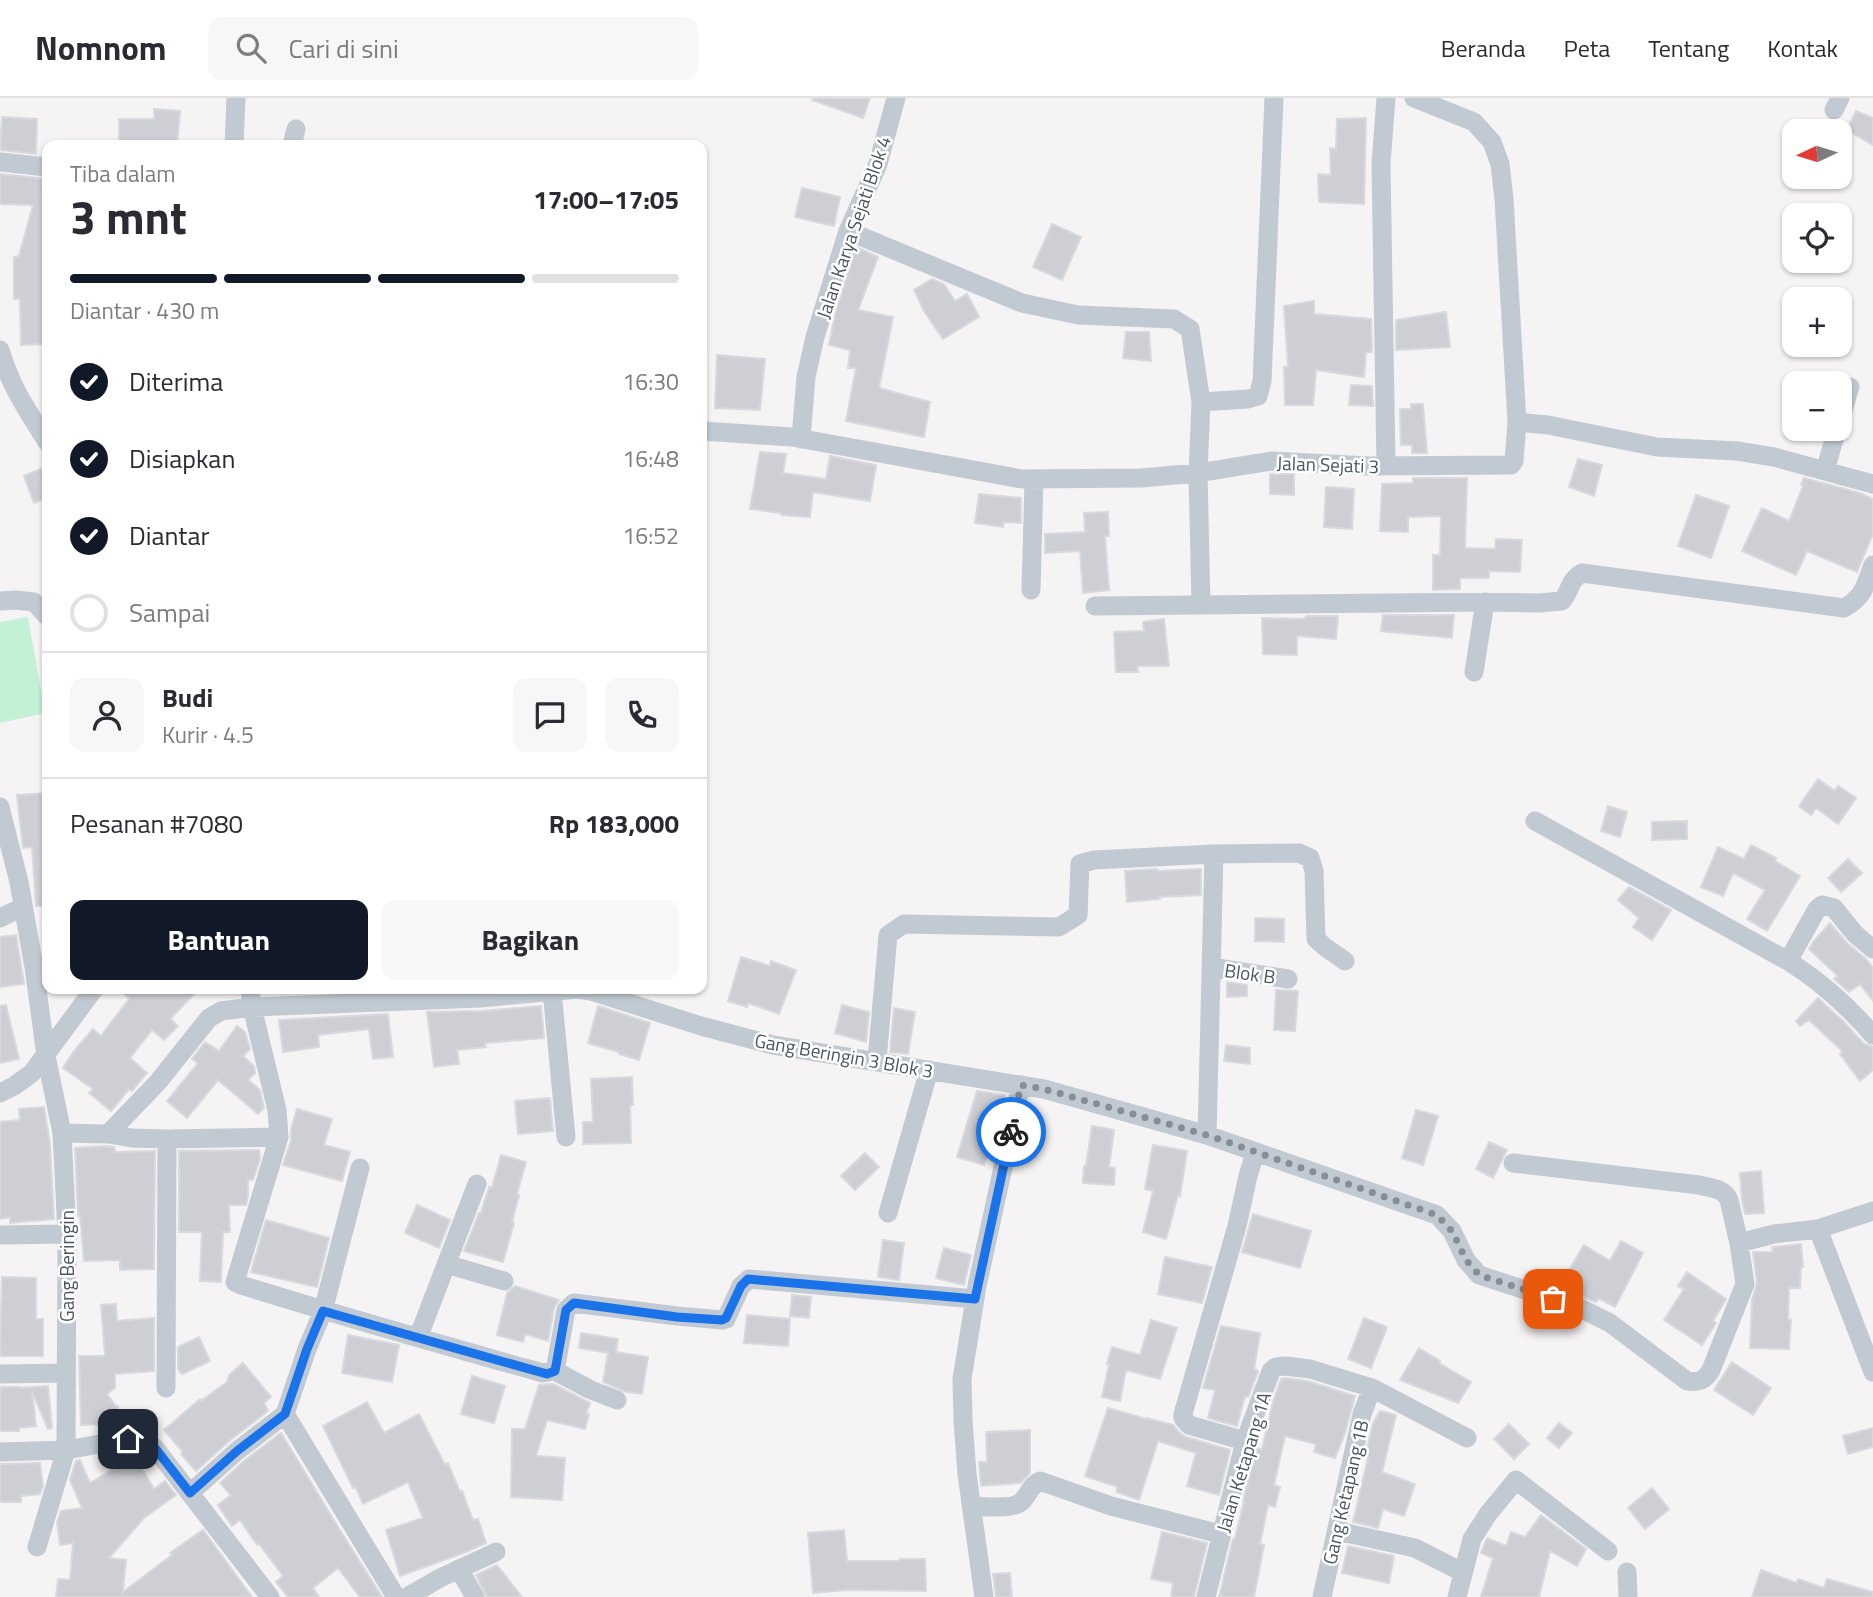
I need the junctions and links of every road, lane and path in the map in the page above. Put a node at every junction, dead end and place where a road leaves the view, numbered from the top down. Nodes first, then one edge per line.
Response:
1 (236, 98) edge
2 (896, 98) edge
3 (1274, 98) edge
4 (1386, 98) edge
5 (1414, 98) edge
6 (233, 140) edge
7 (0, 162) edge
8 (42, 166) edge
9 (848, 232) junction
10 (0, 350) edge
11 (9, 399) edge
12 (1201, 402) junction
13 (1517, 422) junction
14 (707, 431) edge
15 (42, 436) edge
16 (801, 439) junction
17 (1834, 441) edge
18 (1386, 466) junction
19 (1825, 471) junction
20 (1198, 474) junction
21 (1034, 479) junction
22 (1873, 484) edge
23 (1873, 565) edge
24 (1031, 590) dead end
25 (0, 601) edge
26 (1485, 602) junction
27 (1201, 605) junction
28 (1095, 606) dead end
29 (42, 611) edge
30 (1474, 672) dead end
31 (0, 807) edge
32 (1535, 821) dead end
33 (1214, 854) junction
34 (23, 907) junction
35 (0, 918) edge
36 (1873, 949) edge
37 (1345, 961) dead end
38 (1788, 961) junction
39 (1211, 967) junction
40 (1288, 978) dead end
41 (90, 994) edge
42 (435, 994) edge
43 (552, 994) edge
44 (600, 994) edge
45 (251, 998) edge
46 (1873, 1035) edge
47 (46, 1056) junction
48 (877, 1061) junction
49 (929, 1069) junction
50 (1021, 1085) junction
51 (0, 1093) edge
52 (62, 1133) junction
53 (108, 1134) junction
54 (1207, 1135) junction
55 (279, 1137) junction
56 (566, 1137) dead end
57 (167, 1139) junction
58 (1255, 1153) junction
59 (1513, 1163) dead end
60 (360, 1168) dead end
61 (477, 1184) dead end
62 (1873, 1211) edge
63 (888, 1213) dead end
64 (1818, 1229) junction
65 (67, 1234) junction
66 (0, 1235) edge
67 (1740, 1242) junction
68 (446, 1264) junction
69 (504, 1281) dead end
70 (975, 1299) junction
71 (323, 1311) junction
72 (418, 1339) junction
73 (555, 1371) junction
74 (1873, 1372) edge
75 (66, 1373) junction
76 (0, 1374) edge
77 (166, 1388) dead end
78 (1372, 1388) junction
79 (617, 1400) dead end
80 (285, 1414) junction
81 (1467, 1438) dead end
82 (1245, 1441) junction
83 (66, 1450) junction
84 (0, 1452) edge
85 (190, 1493) junction
86 (971, 1506) junction
87 (1337, 1531) junction
88 (1220, 1534) junction
89 (37, 1547) dead end
90 (1608, 1551) dead end
91 (496, 1552) dead end
92 (458, 1569) junction
93 (1462, 1572) junction
94 (1627, 1572) dead end
95 (270, 1597) edge
96 (396, 1597) edge
97 (407, 1597) edge
98 (475, 1597) edge
99 (984, 1597) edge
100 (1206, 1597) edge
101 (1322, 1597) edge
102 (1457, 1597) edge
103 (1628, 1597) edge

1 - 6 street
2 - 9 street, Jalan Karya Sejati Blok 4
3 - 12 street
4 - 18 street
5 - 13 street
7 - 8 street
9 - 12 street
9 - 16 street, Jalan Karya Sejati Blok 4
10 - 11 street
11 - 15 street
12 - 20 street
13 - 18 street, Jalan Sejati 3
13 - 19 street
14 - 16 street, Jalan Sejati 3
16 - 21 street, Jalan Sejati 3
17 - 19 street
18 - 20 street, Jalan Sejati 3
19 - 22 street
20 - 21 street, Jalan Sejati 3
20 - 27 street
21 - 24 street
23 - 26 street
25 - 29 street
26 - 27 street
26 - 30 street
27 - 28 street
31 - 34 street, Gang Beringin
32 - 38 street
33 - 37 street
33 - 39 street
33 - 48 street
34 - 35 street
34 - 47 street, Gang Beringin
36 - 38 street
38 - 46 street
39 - 40 street, Blok B
39 - 54 street
41 - 47 street
42 - 45 street, Gang Beringin 3 Blok 3
43 - 56 street
44 - 48 street, Gang Beringin 3 Blok 3
45 - 53 street, Gang Beringin 3 Blok 3
45 - 55 street
47 - 51 street
47 - 52 street, Gang Beringin
48 - 49 street, Gang Beringin 3 Blok 3
49 - 50 street, Gang Beringin 3 Blok 3
49 - 63 street
50 - 54 street, Gang Beringin 3 Blok 3
50 - 70 street
52 - 53 street
52 - 65 street, Gang Beringin
53 - 57 street
54 - 58 street, Gang Beringin 3 Blok 3
55 - 57 street
55 - 71 street
57 - 77 street
58 - 67 street, Gang Beringin 3 Blok 3
58 - 82 street
59 - 67 street
60 - 71 street
61 - 68 street
62 - 64 street
64 - 67 street
64 - 74 street
65 - 66 street
65 - 75 street, Gang Beringin
68 - 69 street
68 - 72 street
70 - 73 street
70 - 86 street
71 - 72 street
71 - 80 street
72 - 73 street
73 - 79 street
75 - 76 street
75 - 83 street, Gang Beringin
78 - 81 street, Jalan Ketapang 1A
78 - 82 street, Jalan Ketapang 1A
78 - 87 street, Gang Ketapang 1B
80 - 85 street
80 - 96 street
82 - 88 street, Jalan Ketapang 1A
83 - 84 street
83 - 85 street
83 - 89 street, Gang Beringin
85 - 95 street
86 - 88 street
86 - 99 street
87 - 93 street
87 - 101 street, Gang Ketapang 1B
88 - 100 street, Jalan Ketapang 1A
90 - 93 street
91 - 92 street
92 - 97 street
92 - 98 street
93 - 102 street
94 - 103 street

